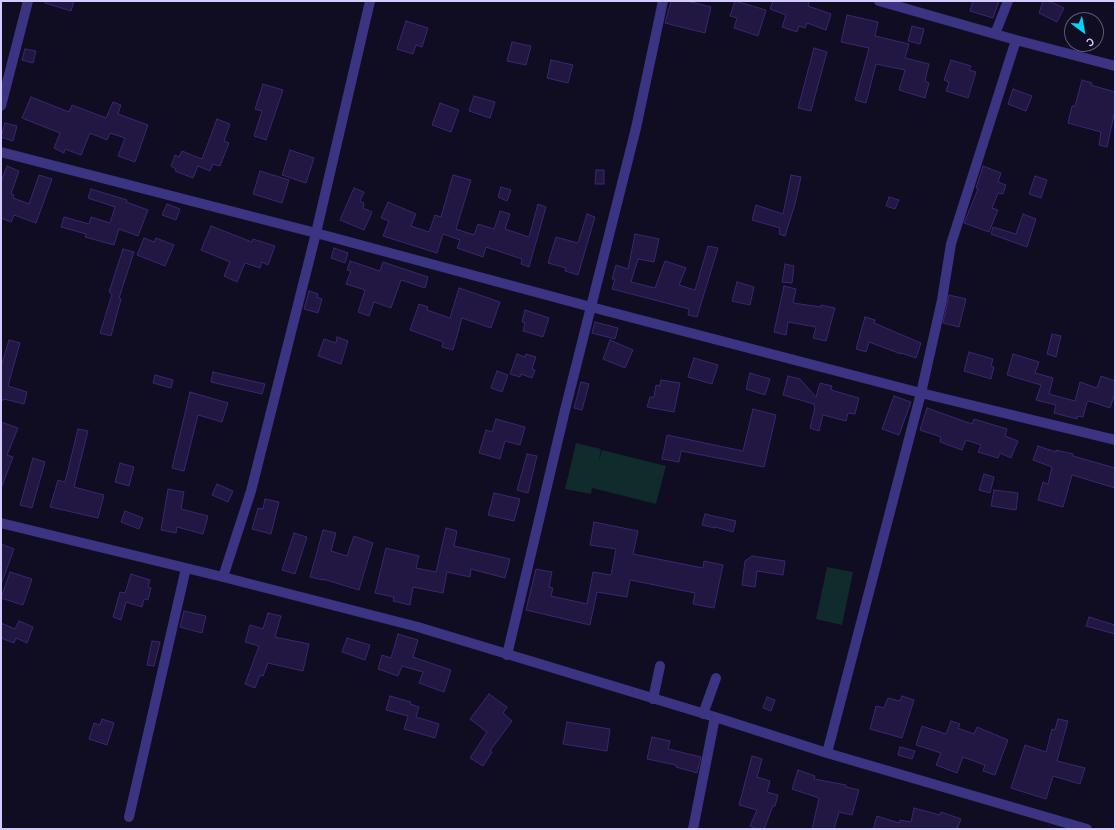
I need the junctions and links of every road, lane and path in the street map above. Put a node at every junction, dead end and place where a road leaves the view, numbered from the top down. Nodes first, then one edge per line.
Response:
1 (28, 1) edge
2 (370, 1) edge
3 (663, 1) edge
4 (879, 1) edge
5 (1008, 1) edge
6 (995, 34) junction
7 (1016, 40) junction
8 (1115, 66) edge
9 (1, 106) edge
10 (1, 152) edge
11 (316, 233) junction
12 (591, 307) junction
13 (921, 394) junction
14 (1115, 440) edge
15 (1, 523) edge
16 (186, 568) junction
17 (223, 577) junction
18 (506, 655) junction
19 (660, 666) dead end
20 (716, 678) dead end
21 (653, 699) junction
22 (703, 714) junction
23 (715, 717) junction
24 (827, 753) junction
25 (129, 817) dead end
26 (693, 829) edge
27 (1087, 829) edge

1 - 9 street
2 - 11 street
3 - 12 street
4 - 6 street
5 - 6 street
6 - 7 street
7 - 8 street
7 - 13 street
10 - 11 street
11 - 12 street
11 - 17 street
12 - 13 street
12 - 18 street
13 - 14 street
13 - 24 street
15 - 16 street
16 - 17 street
16 - 25 street
17 - 18 street
18 - 21 street
19 - 21 street
20 - 22 street
21 - 22 street
22 - 23 street
23 - 24 street
23 - 26 street
24 - 27 street

